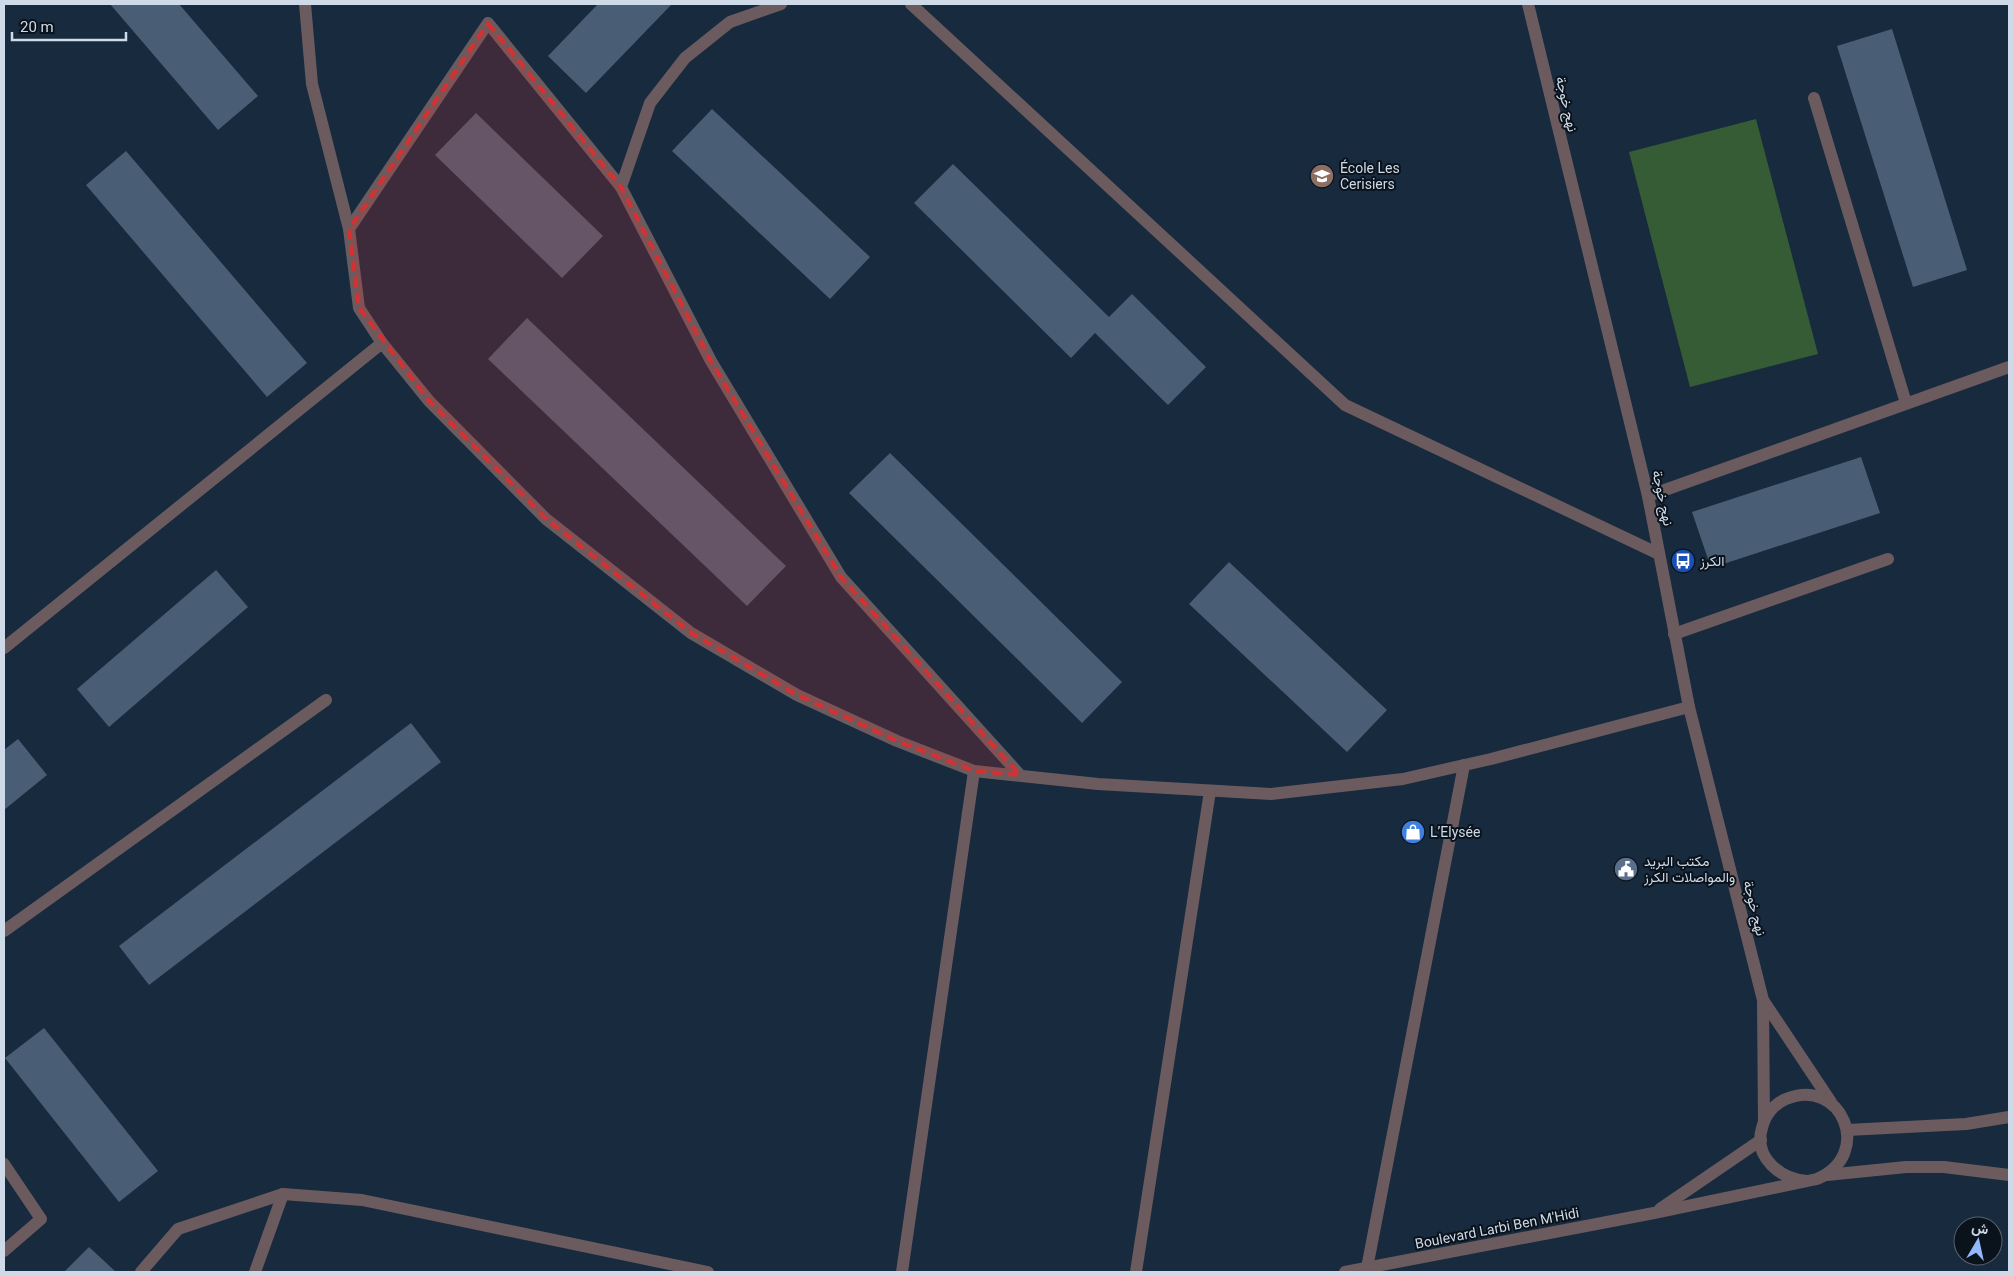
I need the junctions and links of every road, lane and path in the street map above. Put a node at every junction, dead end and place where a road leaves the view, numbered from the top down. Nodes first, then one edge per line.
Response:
1 (305, 4) edge
2 (781, 4) edge
3 (911, 4) edge
4 (1528, 4) edge
5 (1814, 98) dead end
6 (622, 187) junction
7 (349, 229) junction
8 (382, 343) junction
9 (2009, 368) edge
10 (1906, 403) junction
11 (1648, 496) junction
12 (1659, 554) junction
13 (1888, 559) dead end
14 (1674, 634) junction
15 (4, 648) edge
16 (326, 700) dead end
17 (1688, 707) junction
18 (1464, 765) junction
19 (974, 771) junction
20 (1020, 775) junction
21 (1210, 791) junction
22 (4, 931) edge
23 (1763, 1000) junction
24 (1835, 1107) junction
25 (2009, 1117) edge
26 (1764, 1121) junction
27 (1847, 1130) junction
28 (1761, 1140) junction
29 (4, 1164) edge
30 (1827, 1175) junction
31 (2009, 1175) edge
32 (1807, 1181) junction
33 (283, 1194) junction
34 (1654, 1213) junction
35 (4, 1251) edge
36 (1366, 1268) junction
37 (140, 1272) edge
38 (255, 1272) edge
39 (708, 1272) edge
40 (902, 1272) edge
41 (1136, 1272) edge
42 (1345, 1272) edge

1 - 7 street
2 - 6 street
3 - 12 street
4 - 11 street, نهج خوجة
5 - 10 street
6 - 7 street
6 - 20 street
7 - 8 street
8 - 15 street
8 - 19 street
9 - 10 street
10 - 11 street
11 - 12 street, نهج خوجة
12 - 14 street, نهج خوجة
13 - 14 street
14 - 17 street, نهج خوجة
16 - 22 street
17 - 18 street
17 - 23 street, نهج خوجة
18 - 21 street
18 - 36 street
19 - 20 street
19 - 40 street
20 - 21 street
21 - 41 street
23 - 24 street, نهج خوجة
23 - 26 street, نهج خوجة
24 - 26 street
24 - 27 street
25 - 27 street
26 - 28 street
27 - 30 street
28 - 32 street
28 - 34 street
29 - 35 street
30 - 31 street
30 - 32 street
32 - 34 street, Boulevard Larbi Ben M'Hidi
33 - 37 street
33 - 38 street
33 - 39 street
34 - 36 street, Boulevard Larbi Ben M'Hidi
36 - 42 street, Boulevard Larbi Ben M'Hidi

